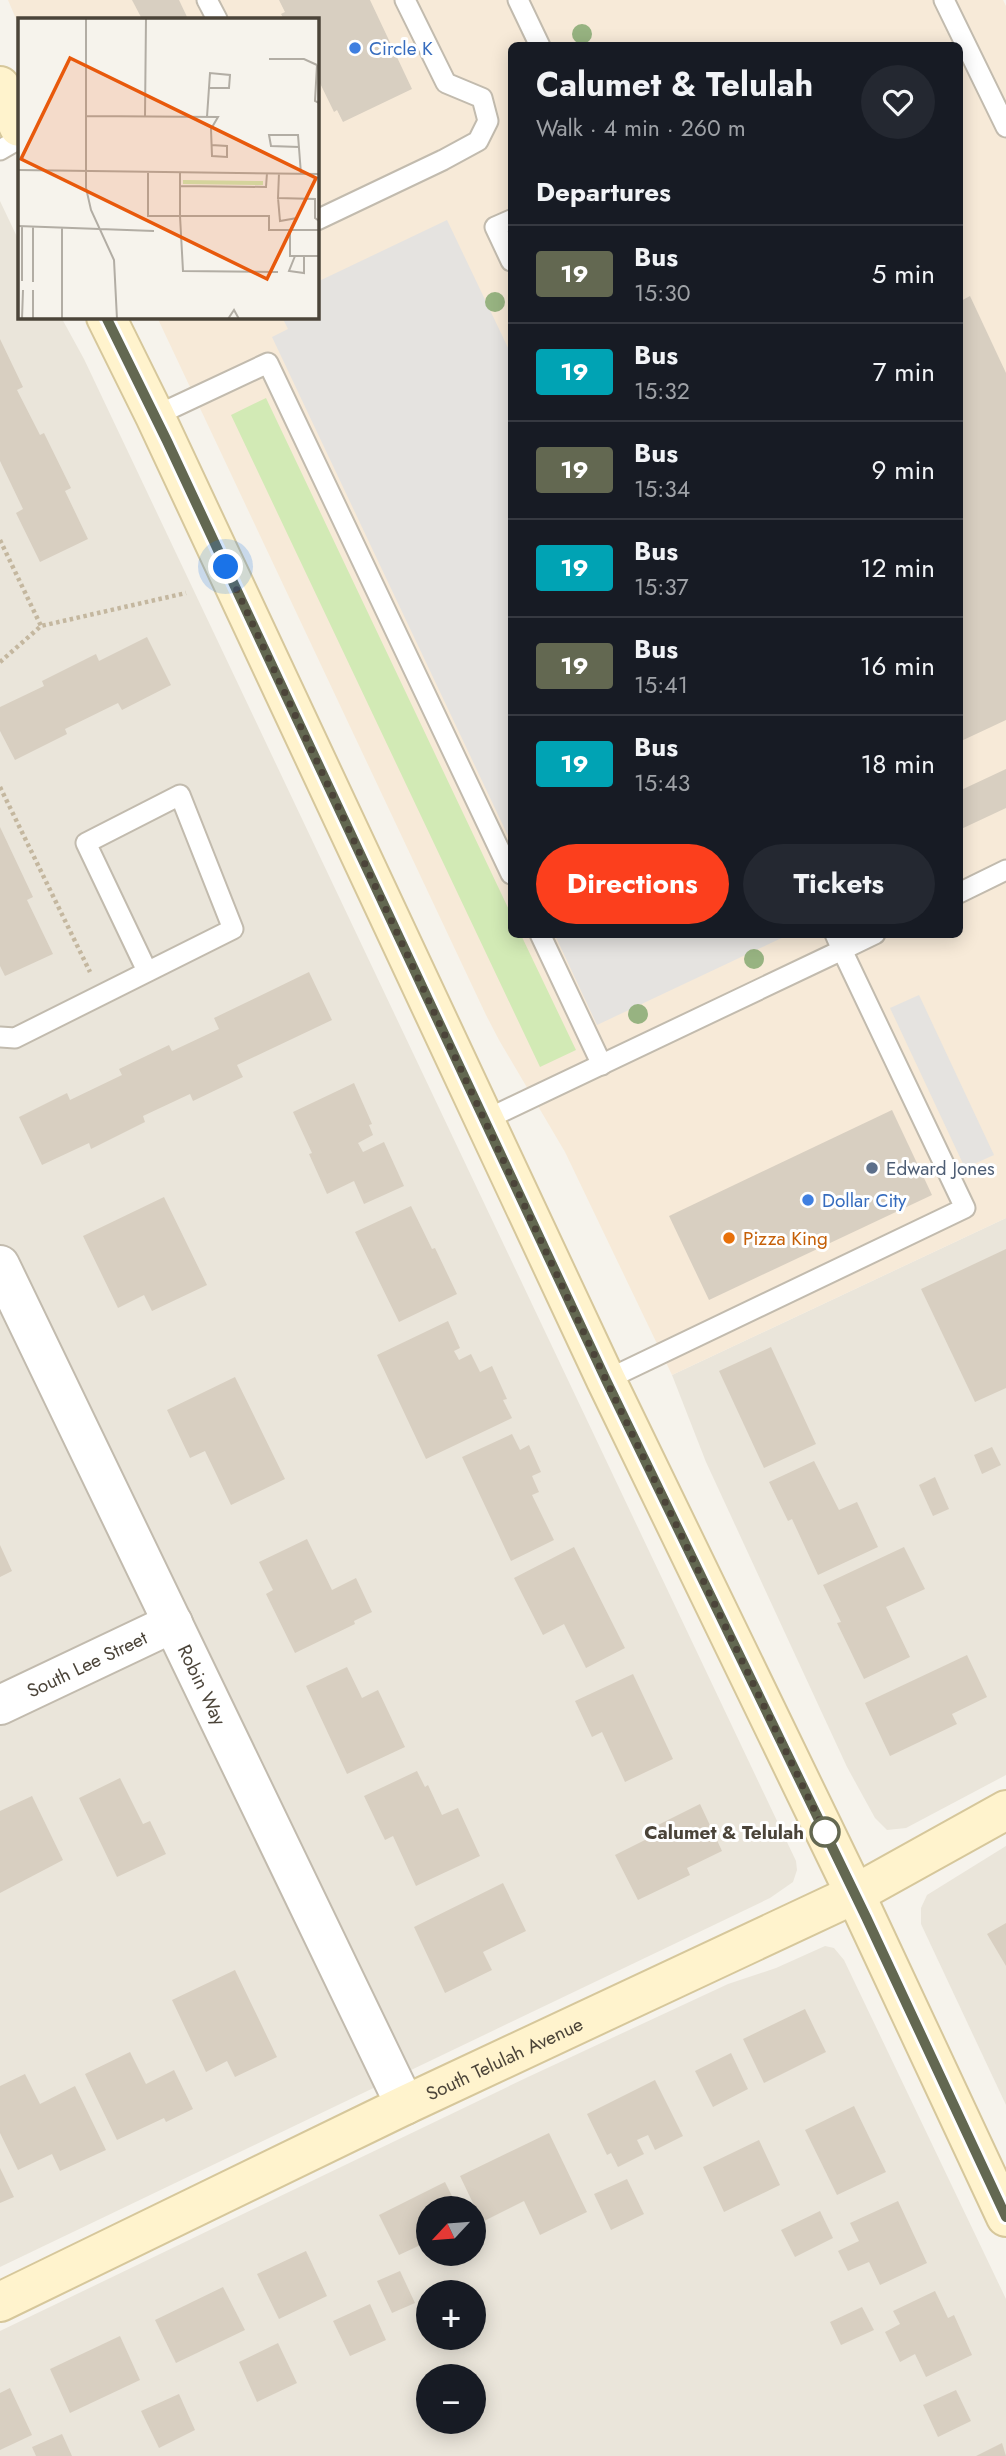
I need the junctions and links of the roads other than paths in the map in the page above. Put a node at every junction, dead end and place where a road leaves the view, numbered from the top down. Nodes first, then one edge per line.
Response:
1 (207, 0) edge
2 (405, 0) edge
3 (518, 0) edge
4 (944, 0) edge
5 (216, 18) edge
6 (538, 42) edge
7 (0, 86) edge
8 (18, 125) edge
9 (1006, 127) edge
10 (18, 140) edge
11 (0, 150) edge
12 (318, 220) edge
13 (508, 221) edge
14 (508, 255) edge
15 (106, 318) edge
16 (155, 416) junction
17 (508, 868) edge
18 (1006, 870) edge
19 (963, 891) edge
20 (542, 938) edge
21 (856, 938) edge
22 (839, 942) edge
23 (147, 971) junction
24 (0, 1037) edge
25 (602, 1065) junction
26 (485, 1120) junction
27 (0, 1265) edge
28 (606, 1380) junction
29 (173, 1623) junction
30 (0, 1705) edge
31 (1006, 1810) edge
32 (855, 1894) junction
33 (405, 2105) junction
34 (1006, 2217) edge
35 (0, 2302) edge

1 - 5 lane
2 - 12 lane
3 - 6 lane
4 - 9 lane
7 - 8 main road
10 - 11 lane
13 - 14 lane
15 - 16 main road
16 - 17 lane
16 - 26 main road
18 - 19 lane
20 - 25 lane
21 - 22 lane
22 - 25 lane
22 - 28 lane
23 - 23 lane
23 - 24 lane
25 - 26 lane
26 - 28 main road
27 - 29 street, Robin Way
28 - 32 main road
29 - 30 street, South Lee Street
29 - 33 street, Robin Way
31 - 32 main road, South Telulah Avenue
32 - 33 main road, South Telulah Avenue
32 - 34 main road
33 - 35 main road, South Telulah Avenue

